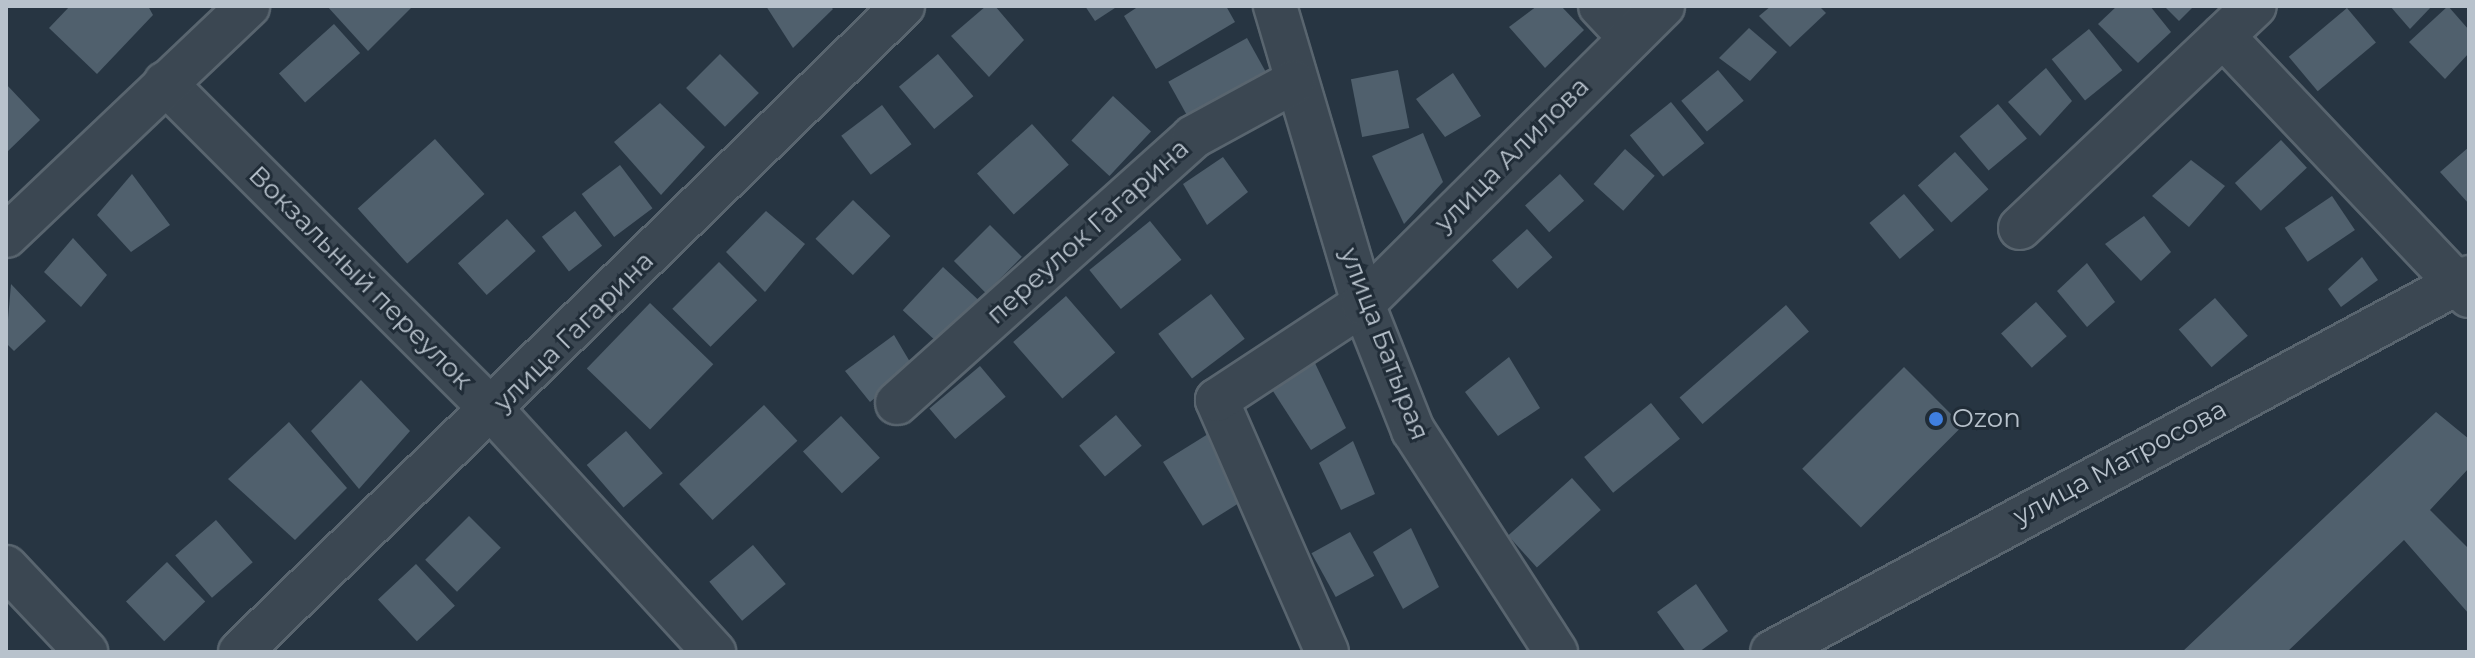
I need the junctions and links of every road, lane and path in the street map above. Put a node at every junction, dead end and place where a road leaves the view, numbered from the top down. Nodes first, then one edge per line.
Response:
1 (248, 6) edge
2 (903, 6) edge
3 (1275, 6) edge
4 (1600, 6) edge
5 (1663, 6) edge
6 (2255, 6) edge
7 (2223, 36) junction
8 (1630, 38) junction
9 (1294, 82) junction
10 (165, 83) junction
11 (2020, 228) dead end
12 (6, 236) edge
13 (2466, 286) edge
14 (1363, 304) junction
15 (897, 403) dead end
16 (494, 412) junction
17 (6, 567) edge
18 (86, 652) edge
19 (240, 652) edge
20 (714, 652) edge
21 (1327, 652) edge
22 (1556, 652) edge
23 (1772, 652) edge

1 - 10 street
2 - 16 street, улица Гагарина
3 - 9 street, улица Батырая
4 - 8 street
5 - 8 street, улица Алилова
6 - 7 street
7 - 11 street
7 - 13 street
8 - 14 street, улица Алилова
9 - 14 street, улица Батырая
9 - 15 street, переулок Гагарина
10 - 12 street
10 - 16 street, Вокзальный переулок
13 - 23 street, улица Матросова
14 - 21 street, улица Алилова
14 - 22 street, улица Батырая
16 - 19 street, улица Гагарина
16 - 20 street, Вокзальный переулок
17 - 18 street

